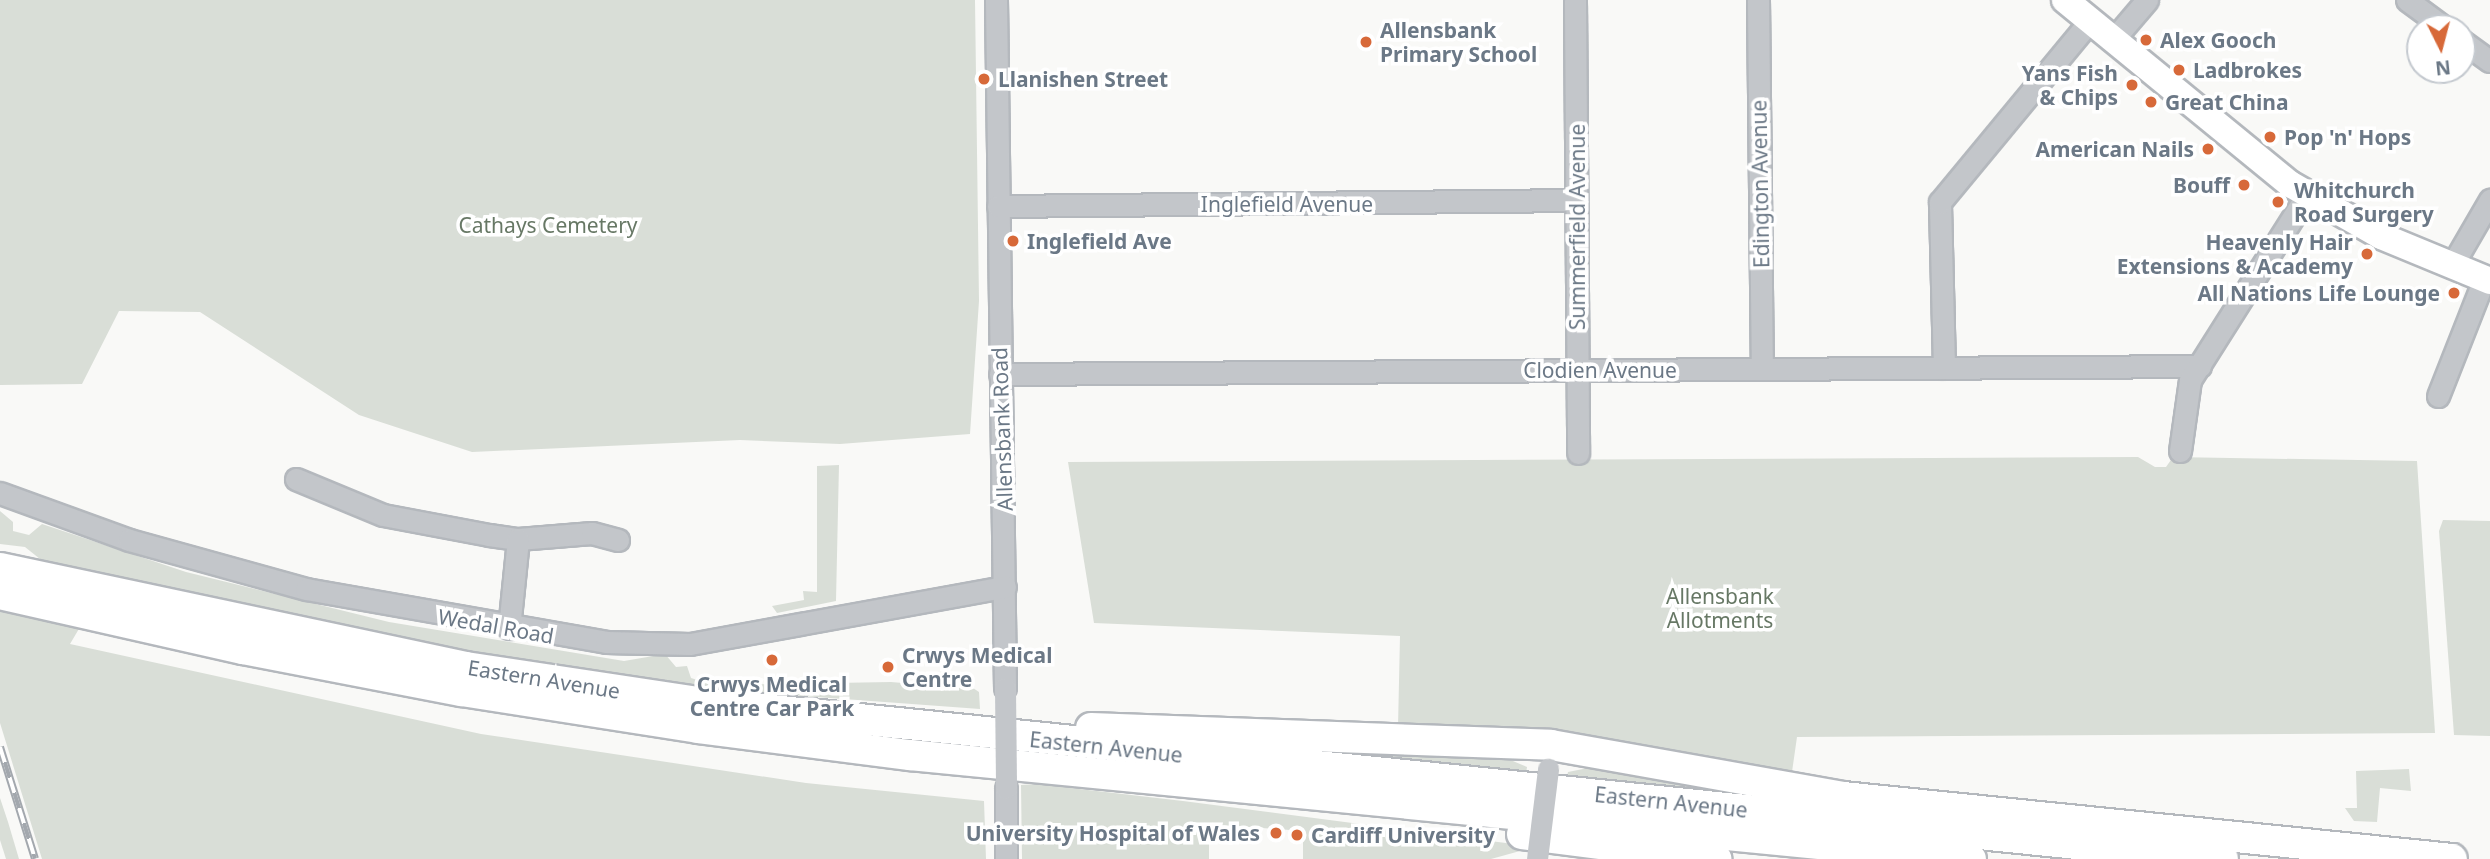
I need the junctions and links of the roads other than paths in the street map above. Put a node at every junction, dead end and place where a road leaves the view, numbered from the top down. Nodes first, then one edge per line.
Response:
1 (996, 0) edge
2 (1575, 0) edge
3 (1758, 0) edge
4 (2065, 0) edge
5 (2147, 0) edge
6 (2407, 0) edge
7 (2426, 14) edge
8 (2090, 21) junction
9 (2112, 41) junction
10 (2307, 195) junction
11 (1576, 200) junction
12 (2490, 200) edge
13 (998, 206) junction
14 (2451, 267) junction
15 (2487, 281) edge
16 (2200, 366) junction
17 (1944, 368) junction
18 (1762, 369) junction
19 (1578, 370) junction
20 (999, 374) junction
21 (2438, 396) dead end
22 (2180, 452) dead end
23 (1578, 453) dead end
24 (296, 479) dead end
25 (0, 493) edge
26 (518, 539) junction
27 (618, 540) dead end
28 (0, 568) edge
29 (1005, 587) junction
30 (0, 594) edge
31 (509, 628) junction
32 (895, 727) junction
33 (1549, 757) junction
34 (1279, 792) junction
35 (1006, 859) edge
36 (1537, 859) edge
37 (1716, 859) edge
38 (1971, 859) edge
39 (2223, 859) edge
40 (2452, 859) edge

1 - 13 street, Allensbank Road
2 - 11 street, Summerfield Avenue
3 - 18 street, Edington Avenue
4 - 8 main road
5 - 9 street
6 - 7 street
8 - 9 main road
8 - 17 street
9 - 10 main road
10 - 14 main road
10 - 16 street
11 - 13 street, Inglefield Avenue
11 - 19 street, Summerfield Avenue
12 - 14 street
13 - 20 street, Allensbank Road
14 - 15 main road
15 - 21 street
16 - 17 street, Clodien Avenue
16 - 22 street
17 - 18 street, Clodien Avenue
18 - 19 street, Clodien Avenue
19 - 20 street, Clodien Avenue
19 - 23 street, Summerfield Avenue
20 - 29 street, Allensbank Road
24 - 26 street
25 - 31 street, Wedal Road
26 - 27 street
26 - 31 street
28 - 32 highway, Eastern Avenue
29 - 31 street, Wedal Road
29 - 35 street, Allensbank Road, bridge
30 - 34 highway, Eastern Avenue
32 - 33 highway
32 - 39 highway, Eastern Avenue
33 - 36 street, bridge
33 - 40 highway
34 - 37 highway
34 - 38 highway, Eastern Avenue

